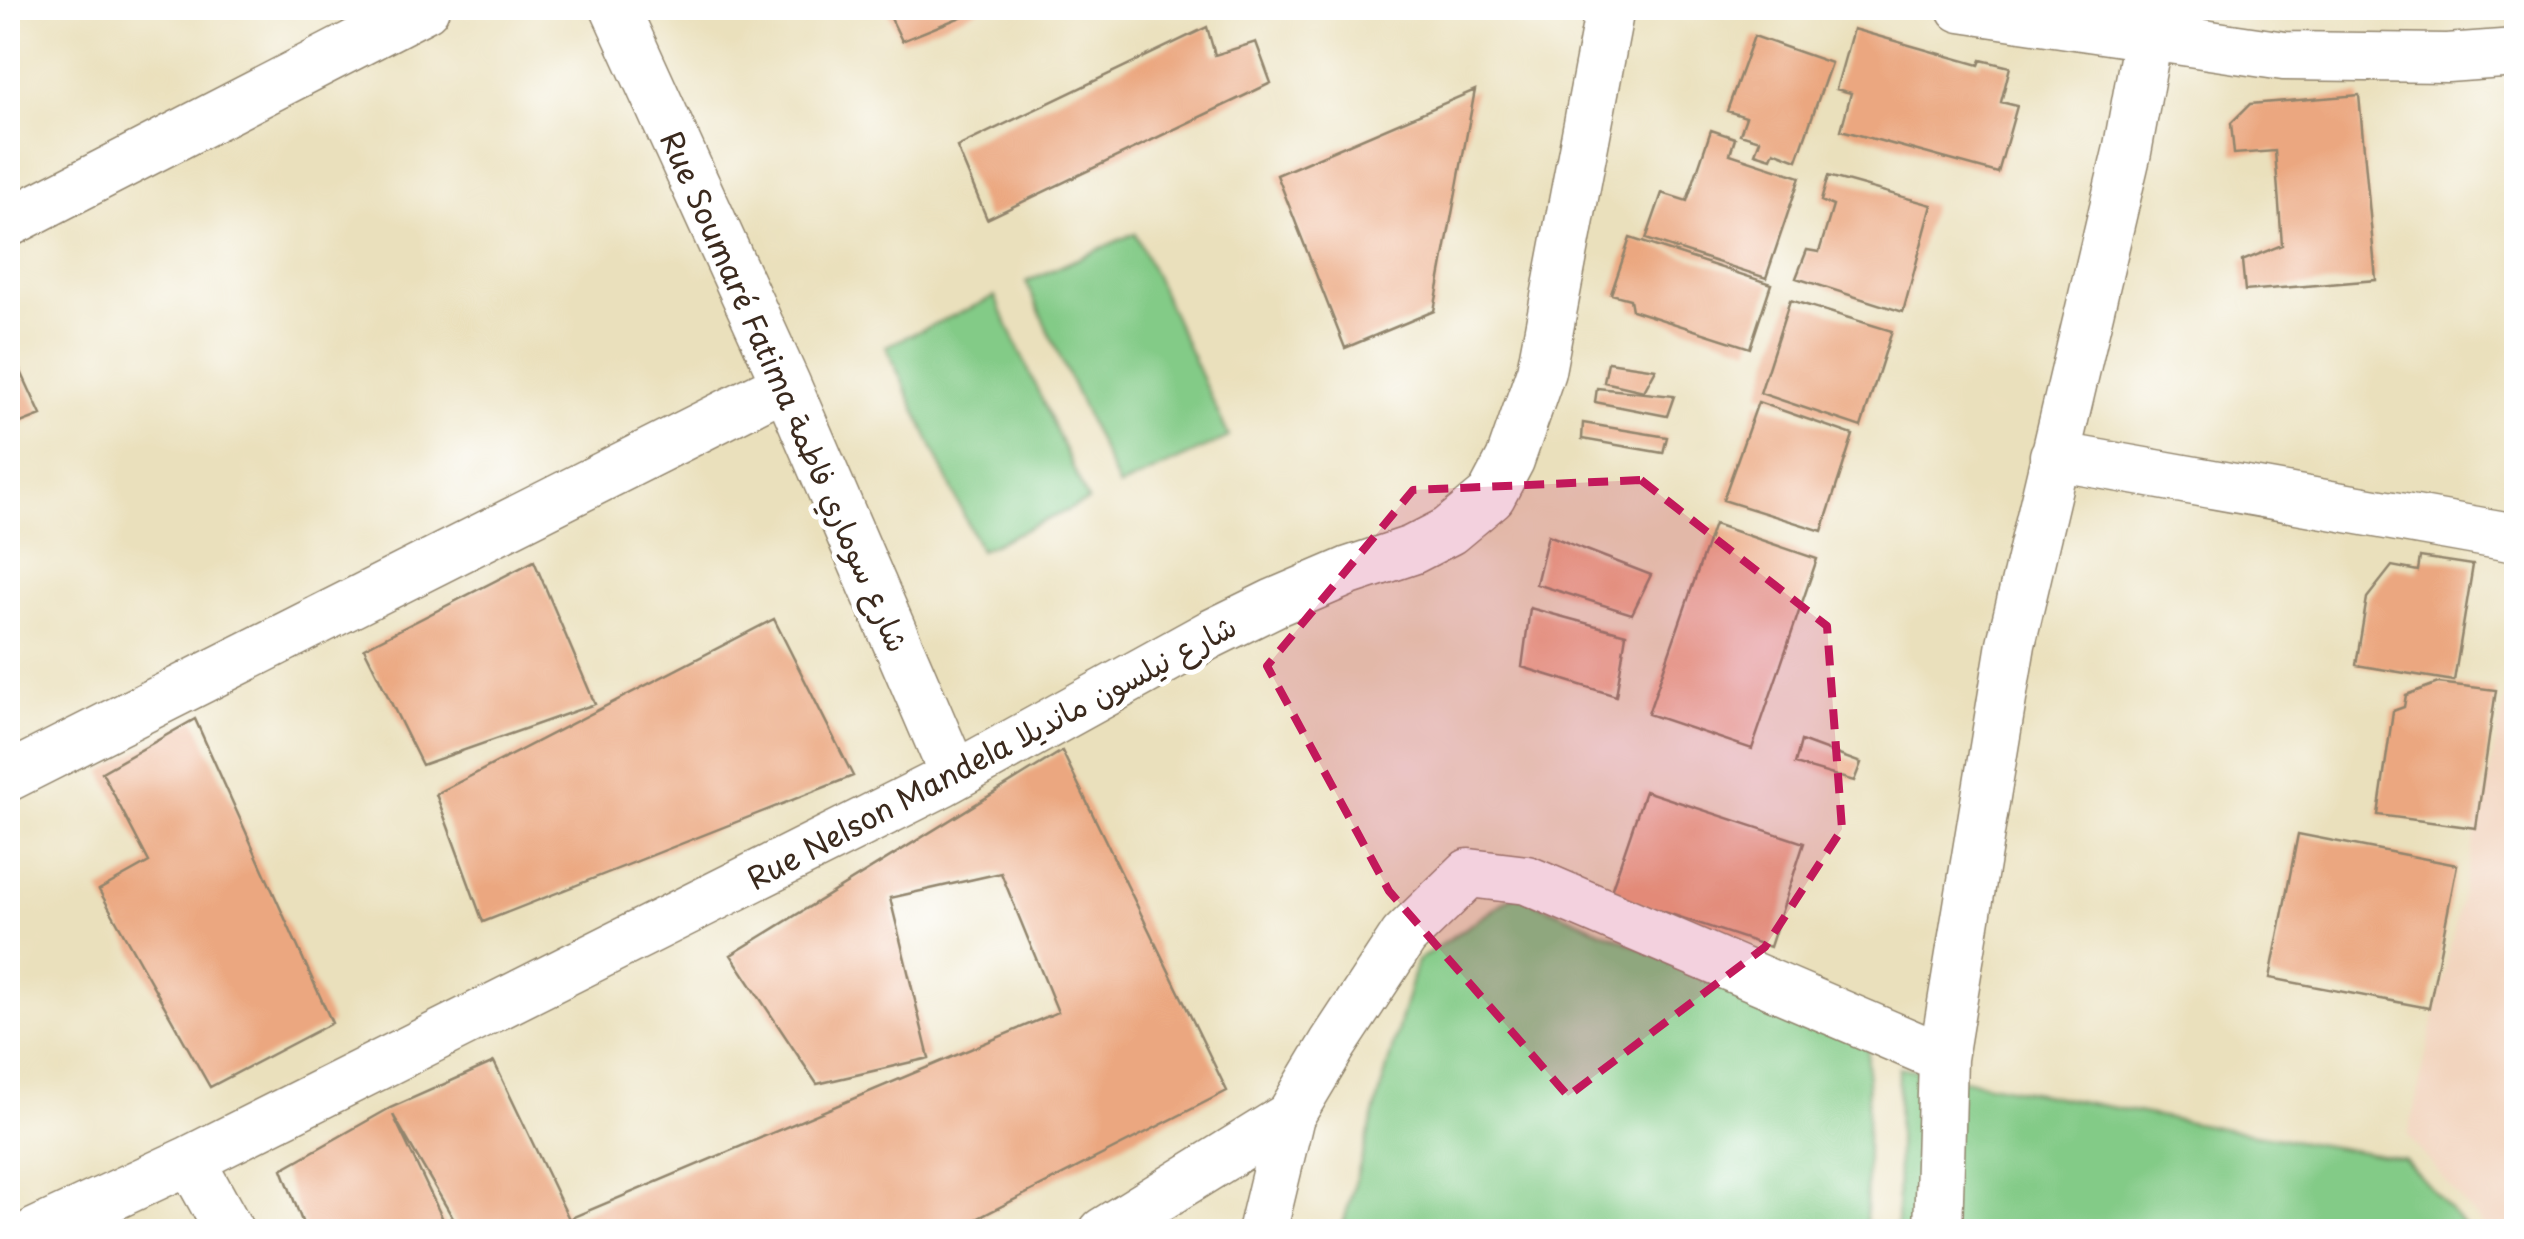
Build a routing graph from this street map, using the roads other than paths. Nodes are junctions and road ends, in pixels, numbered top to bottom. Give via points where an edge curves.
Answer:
1 (425, 8) edge
2 (615, 8) edge
3 (1610, 8) edge
4 (1961, 8) edge
5 (2149, 22) edge
6 (2516, 53) edge
7 (8, 222) edge
8 (786, 384) junction
9 (2054, 456) junction
10 (2516, 538) edge
11 (954, 775) junction
12 (8, 778) edge
13 (1942, 1058) junction
14 (1290, 1116) junction
15 (190, 1160) junction
16 (36, 1232) edge
17 (230, 1232) edge
18 (1103, 1232) edge
19 (1262, 1232) edge
20 (1938, 1232) edge

1 - 7 street
2 - 8 street, Rue Soumaré Fatima شارع سوماري فاطمة
3 - 11 street, Rue Nelson Mandela شارع نيلسون مانديلا via 1541,371 1492,496 1449,531 1211,634
4 - 5 street
5 - 6 street via 2284,56
5 - 9 street via 2127,152
8 - 11 street, Rue Soumaré Fatima شارع سوماري فاطمة
8 - 12 street
9 - 10 street
9 - 13 street via 2011,644
11 - 15 street, Rue Nelson Mandela شارع نيلسون مانديلا
13 - 14 street via 1527,880 1469,873 1404,936
13 - 20 street
14 - 18 street
14 - 19 street
15 - 16 street, Rue Nelson Mandela شارع نيلسون مانديلا
15 - 17 street

